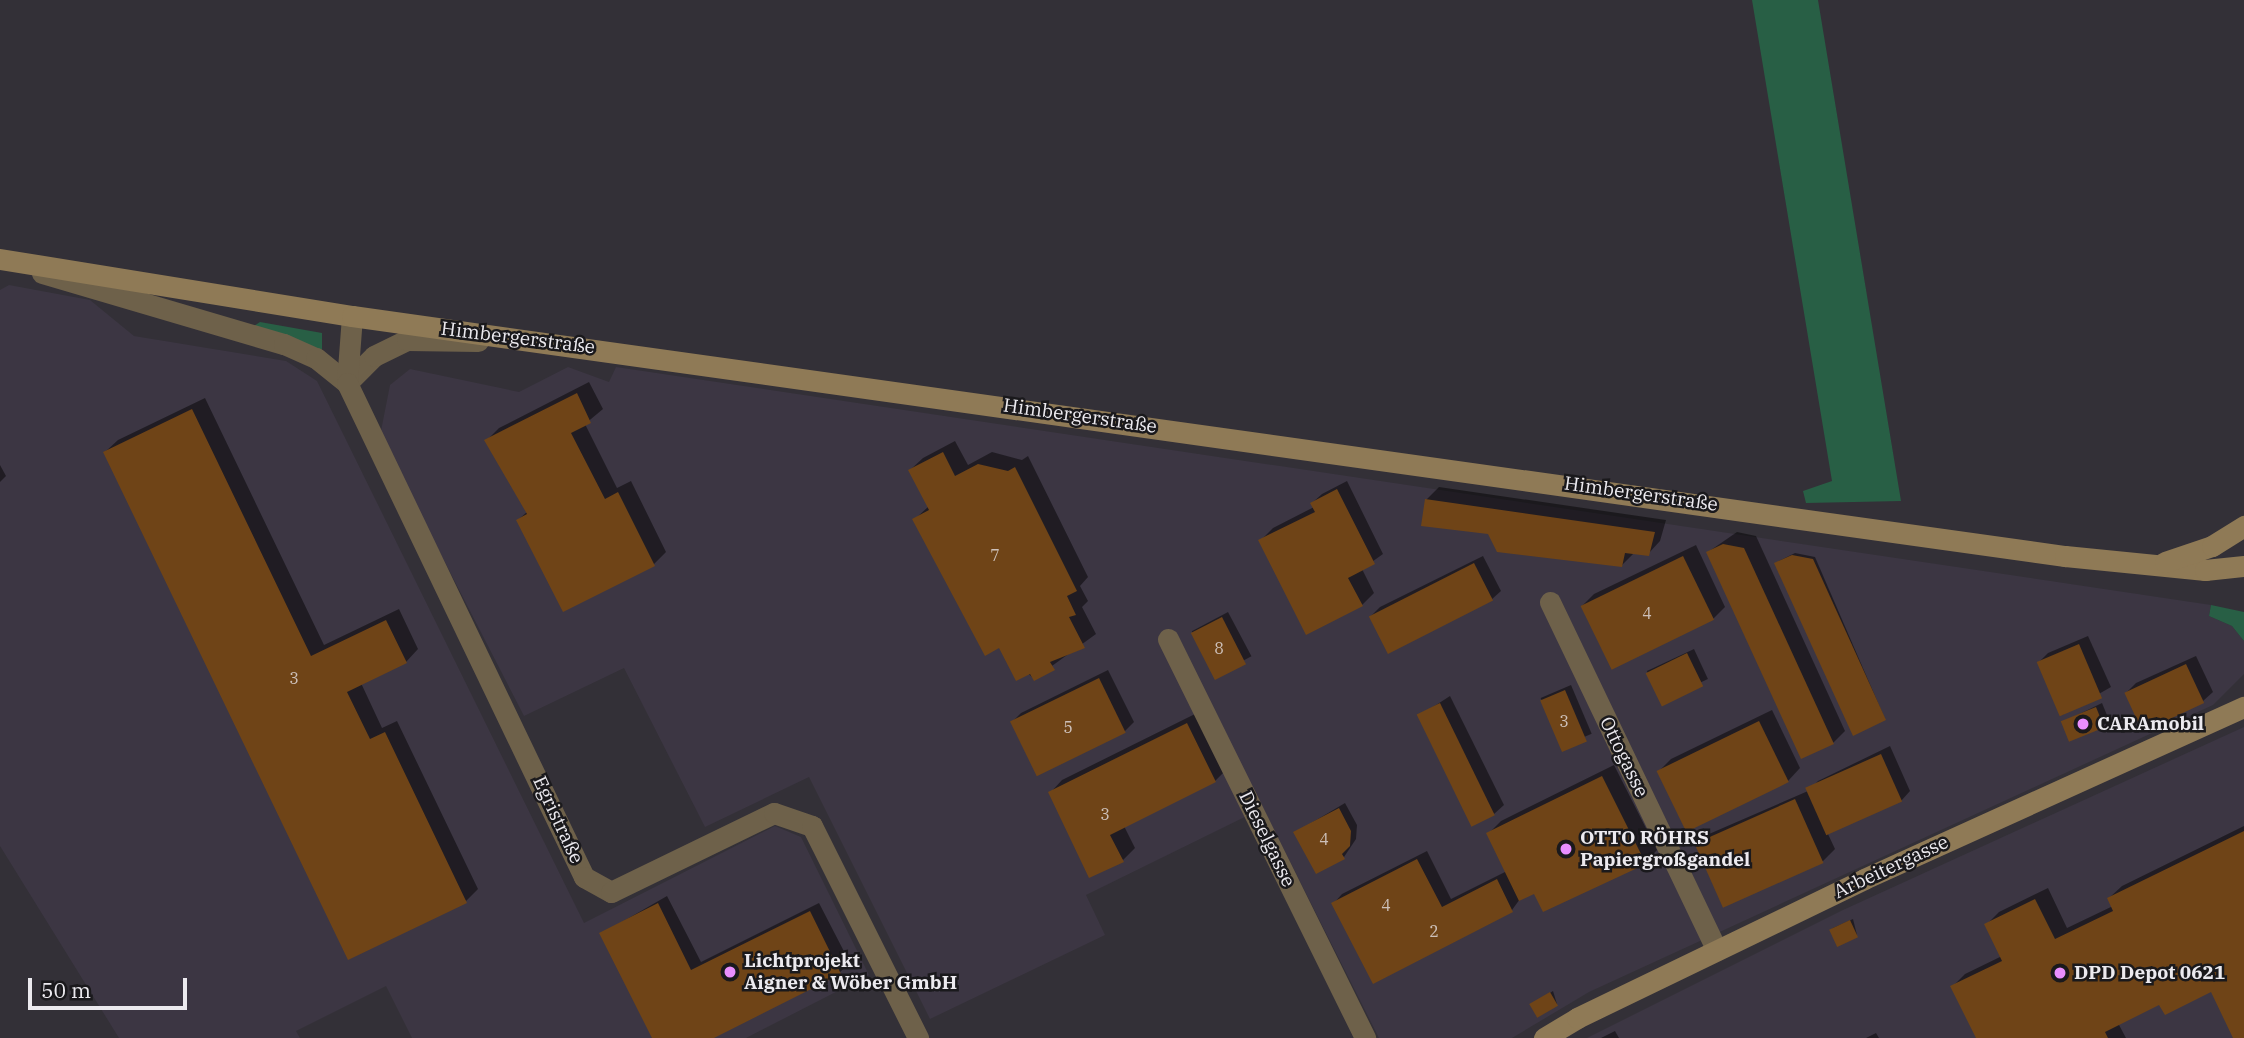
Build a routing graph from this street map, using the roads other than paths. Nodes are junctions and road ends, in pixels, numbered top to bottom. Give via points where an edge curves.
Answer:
1 (0, 260) edge
2 (352, 316) junction
3 (582, 346) junction
4 (347, 383) junction
5 (2244, 526) edge
6 (2160, 563) junction
7 (2244, 566) edge
8 (1550, 602) dead end
9 (1168, 639) dead end
10 (2244, 707) edge
11 (1717, 950) junction
12 (918, 1038) edge
13 (1365, 1038) edge
14 (1544, 1038) edge

1 - 2 street, Himbergerstraße
1 - 4 street via 284,344 316,358
2 - 3 street, Himbergerstraße
2 - 4 street, Egristraße
3 - 4 street via 407,340 374,356
3 - 6 street, Himbergerstraße via 2065,556
4 - 12 street, Egristraße via 584,877 611,892 774,813 811,826
5 - 6 street, Himbergerstraße via 2212,546
6 - 7 street, Himbergerstraße via 2205,570
8 - 11 street, Ottogasse
9 - 13 street, Dieselgasse
10 - 11 street, Arbeitergasse
11 - 14 street, Arbeitergasse

